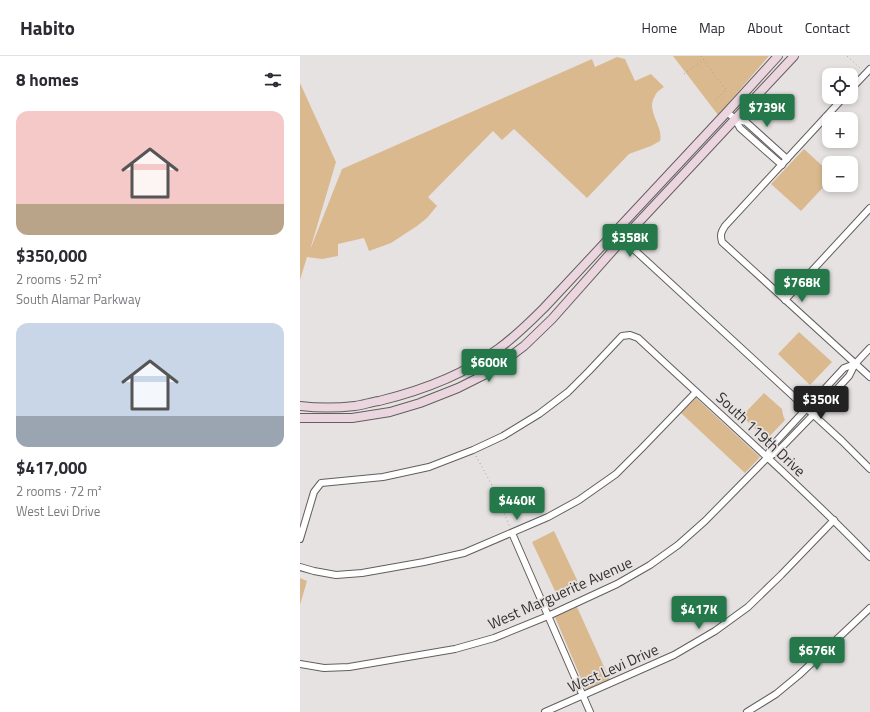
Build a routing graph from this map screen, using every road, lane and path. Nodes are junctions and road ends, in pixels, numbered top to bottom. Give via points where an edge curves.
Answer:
1 (701, 56) edge
2 (778, 56) edge
3 (794, 56) edge
4 (847, 56) edge
5 (704, 60) junction
6 (861, 69) dead end
7 (870, 69) edge
8 (684, 74) dead end
9 (858, 82) edge
10 (714, 102) dead end
11 (838, 104) edge
12 (727, 112) junction
13 (735, 119) junction
14 (787, 159) junction
15 (782, 165) junction
16 (870, 208) edge
17 (615, 232) junction
18 (623, 240) junction
19 (785, 300) junction
20 (870, 348) edge
21 (855, 364) junction
22 (870, 377) edge
23 (696, 392) junction
24 (300, 406) edge
25 (806, 409) junction
26 (813, 415) junction
27 (300, 418) edge
28 (473, 450) junction
29 (767, 458) junction
30 (870, 470) edge
31 (834, 520) junction
32 (512, 533) junction
33 (300, 539) edge
34 (870, 557) edge
35 (300, 567) edge
36 (870, 608) edge
37 (548, 616) junction
38 (300, 664) edge
39 (583, 696) junction
40 (545, 712) edge
41 (590, 712) edge
42 (748, 712) edge

1 - 5 path
2 - 12 main road
3 - 13 main road
4 - 6 path
5 - 8 path
5 - 10 path via 726,89
7 - 9 street
11 - 14 street
12 - 13 street
12 - 17 main road
13 - 14 street via 746,122
13 - 15 street via 740,128
13 - 18 main road
14 - 15 street
15 - 19 street via 725,226 720,236 722,242
16 - 19 street
17 - 18 street
17 - 24 main road via 524,328 498,350 472,366 435,384 399,396 355,406
18 - 25 street
18 - 27 main road via 552,319 524,346 488,373 458,388 390,412 352,418
19 - 21 street
20 - 21 street, West Marguerite Avenue
21 - 22 street
21 - 25 street, West Marguerite Avenue via 844,368
21 - 26 street, West Marguerite Avenue via 849,376
23 - 28 street, South 119th Drive via 638,338 630,334 622,336 568,392 503,436
23 - 29 street, South 119th Drive
23 - 32 street via 616,474 579,500
25 - 26 street
25 - 29 street, West Marguerite Avenue via 770,447
26 - 29 street, West Marguerite Avenue via 777,452
26 - 30 street
28 - 32 path via 493,487
28 - 33 street via 429,467 383,477 321,483 314,492
29 - 31 street, South 119th Drive
29 - 37 street, West Marguerite Avenue via 705,522 678,545 617,584
31 - 34 street, South 119th Drive
31 - 39 street, West Levi Drive via 748,607 714,631 674,655
32 - 35 street via 464,553 362,573 336,574
32 - 37 street
36 - 42 street via 799,675
37 - 38 street, West Marguerite Avenue via 494,638 455,649 349,667 324,668
37 - 39 street
39 - 40 street, West Levi Drive
39 - 41 street

